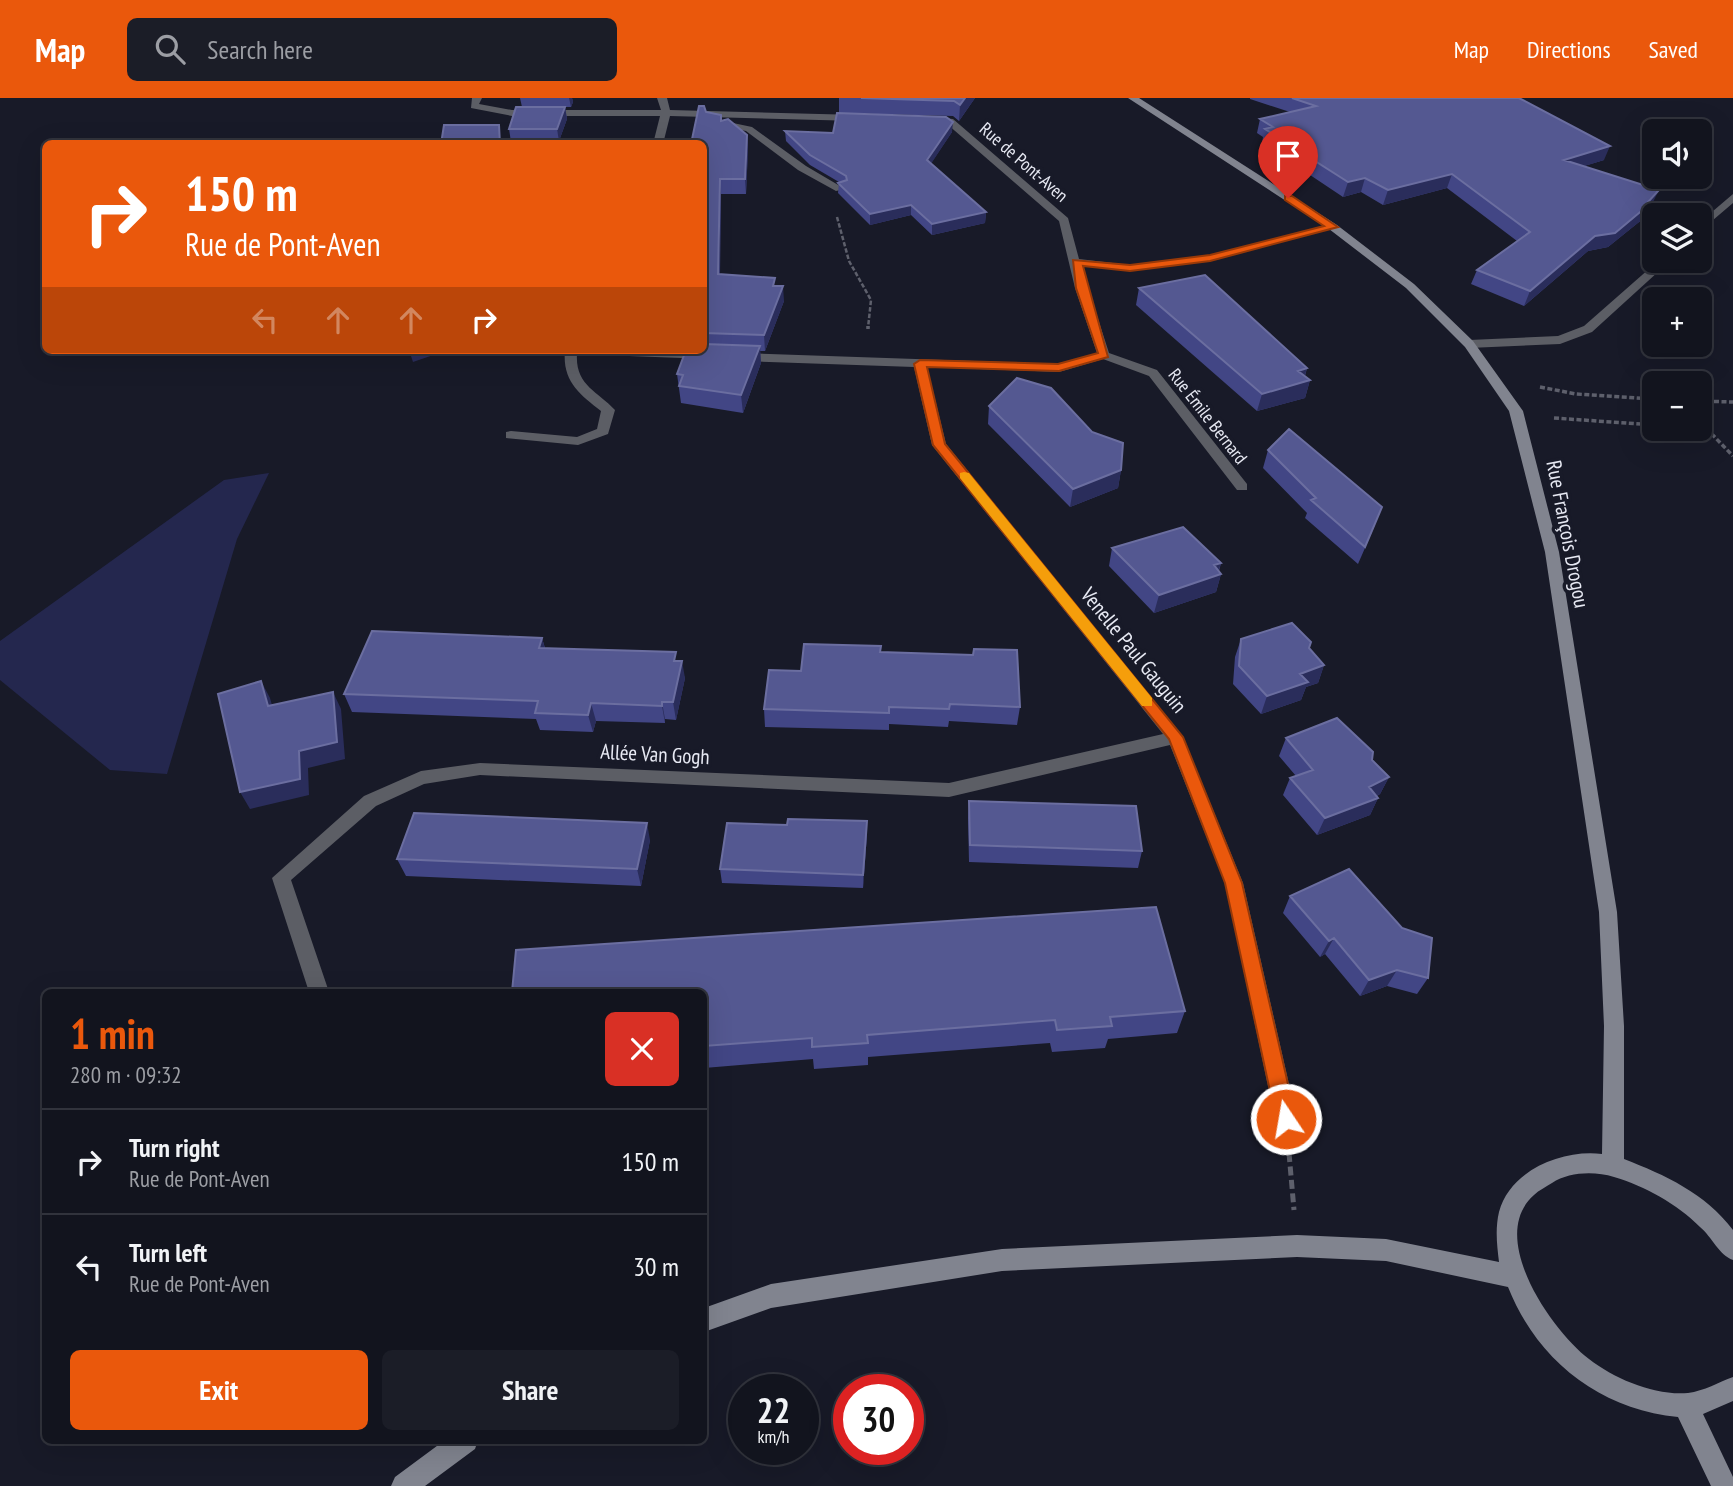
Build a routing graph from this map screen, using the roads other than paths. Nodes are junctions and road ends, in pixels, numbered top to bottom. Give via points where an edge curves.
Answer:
1 (477, 98) edge
2 (662, 98) edge
3 (1133, 98) edge
4 (666, 112) junction
5 (866, 118) edge
6 (922, 120) edge
7 (659, 140) edge
8 (837, 187) edge
9 (1733, 197) edge
10 (1712, 217) edge
11 (1333, 227) junction
12 (1077, 262) junction
13 (1651, 273) edge
14 (1469, 344) junction
15 (570, 354) edge
16 (669, 354) edge
17 (1104, 355) junction
18 (920, 364) junction
19 (511, 435) dead end
20 (1242, 487) dead end
21 (1175, 737) junction
22 (318, 989) edge
23 (1286, 1119) road end
24 (1613, 1165) junction
25 (1733, 1249) edge
26 (1513, 1276) junction
27 (707, 1319) edge
28 (1733, 1389) edge
29 (1686, 1406) junction
30 (461, 1444) edge
31 (404, 1486) edge
32 (1724, 1486) edge

1 - 4 street via 474,106 512,113
2 - 4 street
3 - 11 street, Rue François Drogou
4 - 5 street
4 - 7 street
4 - 8 street via 749,129
6 - 12 street, Rue de Pont-Aven via 950,121 1064,220
9 - 10 street
11 - 12 street via 1210,258 1130,268
11 - 14 street, Rue François Drogou via 1410,286
12 - 17 street, Rue de Pont-Aven
13 - 14 street via 1588,329 1560,340
14 - 24 street, Rue François Drogou via 1516,411 1552,552 1608,912 1614,1026
15 - 19 street via 575,385 608,410 603,432 578,441
16 - 18 street
17 - 18 street via 1059,368
17 - 20 street, Rue Émile Bernard via 1153,373
18 - 21 street, Venelle Paul Gauguin via 939,445
21 - 22 street, Allée Van Gogh via 949,790 480,769 421,778 370,802 281,878
21 - 23 street, Venelle Paul Gauguin via 1234,883
24 - 25 street via 1669,1187 1720,1229
24 - 26 street via 1572,1164 1539,1176 1516,1201 1506,1235
26 - 27 street via 1386,1250 1297,1246 1002,1260 771,1296
26 - 29 street via 1537,1325 1579,1367 1632,1396
28 - 29 street
29 - 32 street
30 - 31 street

